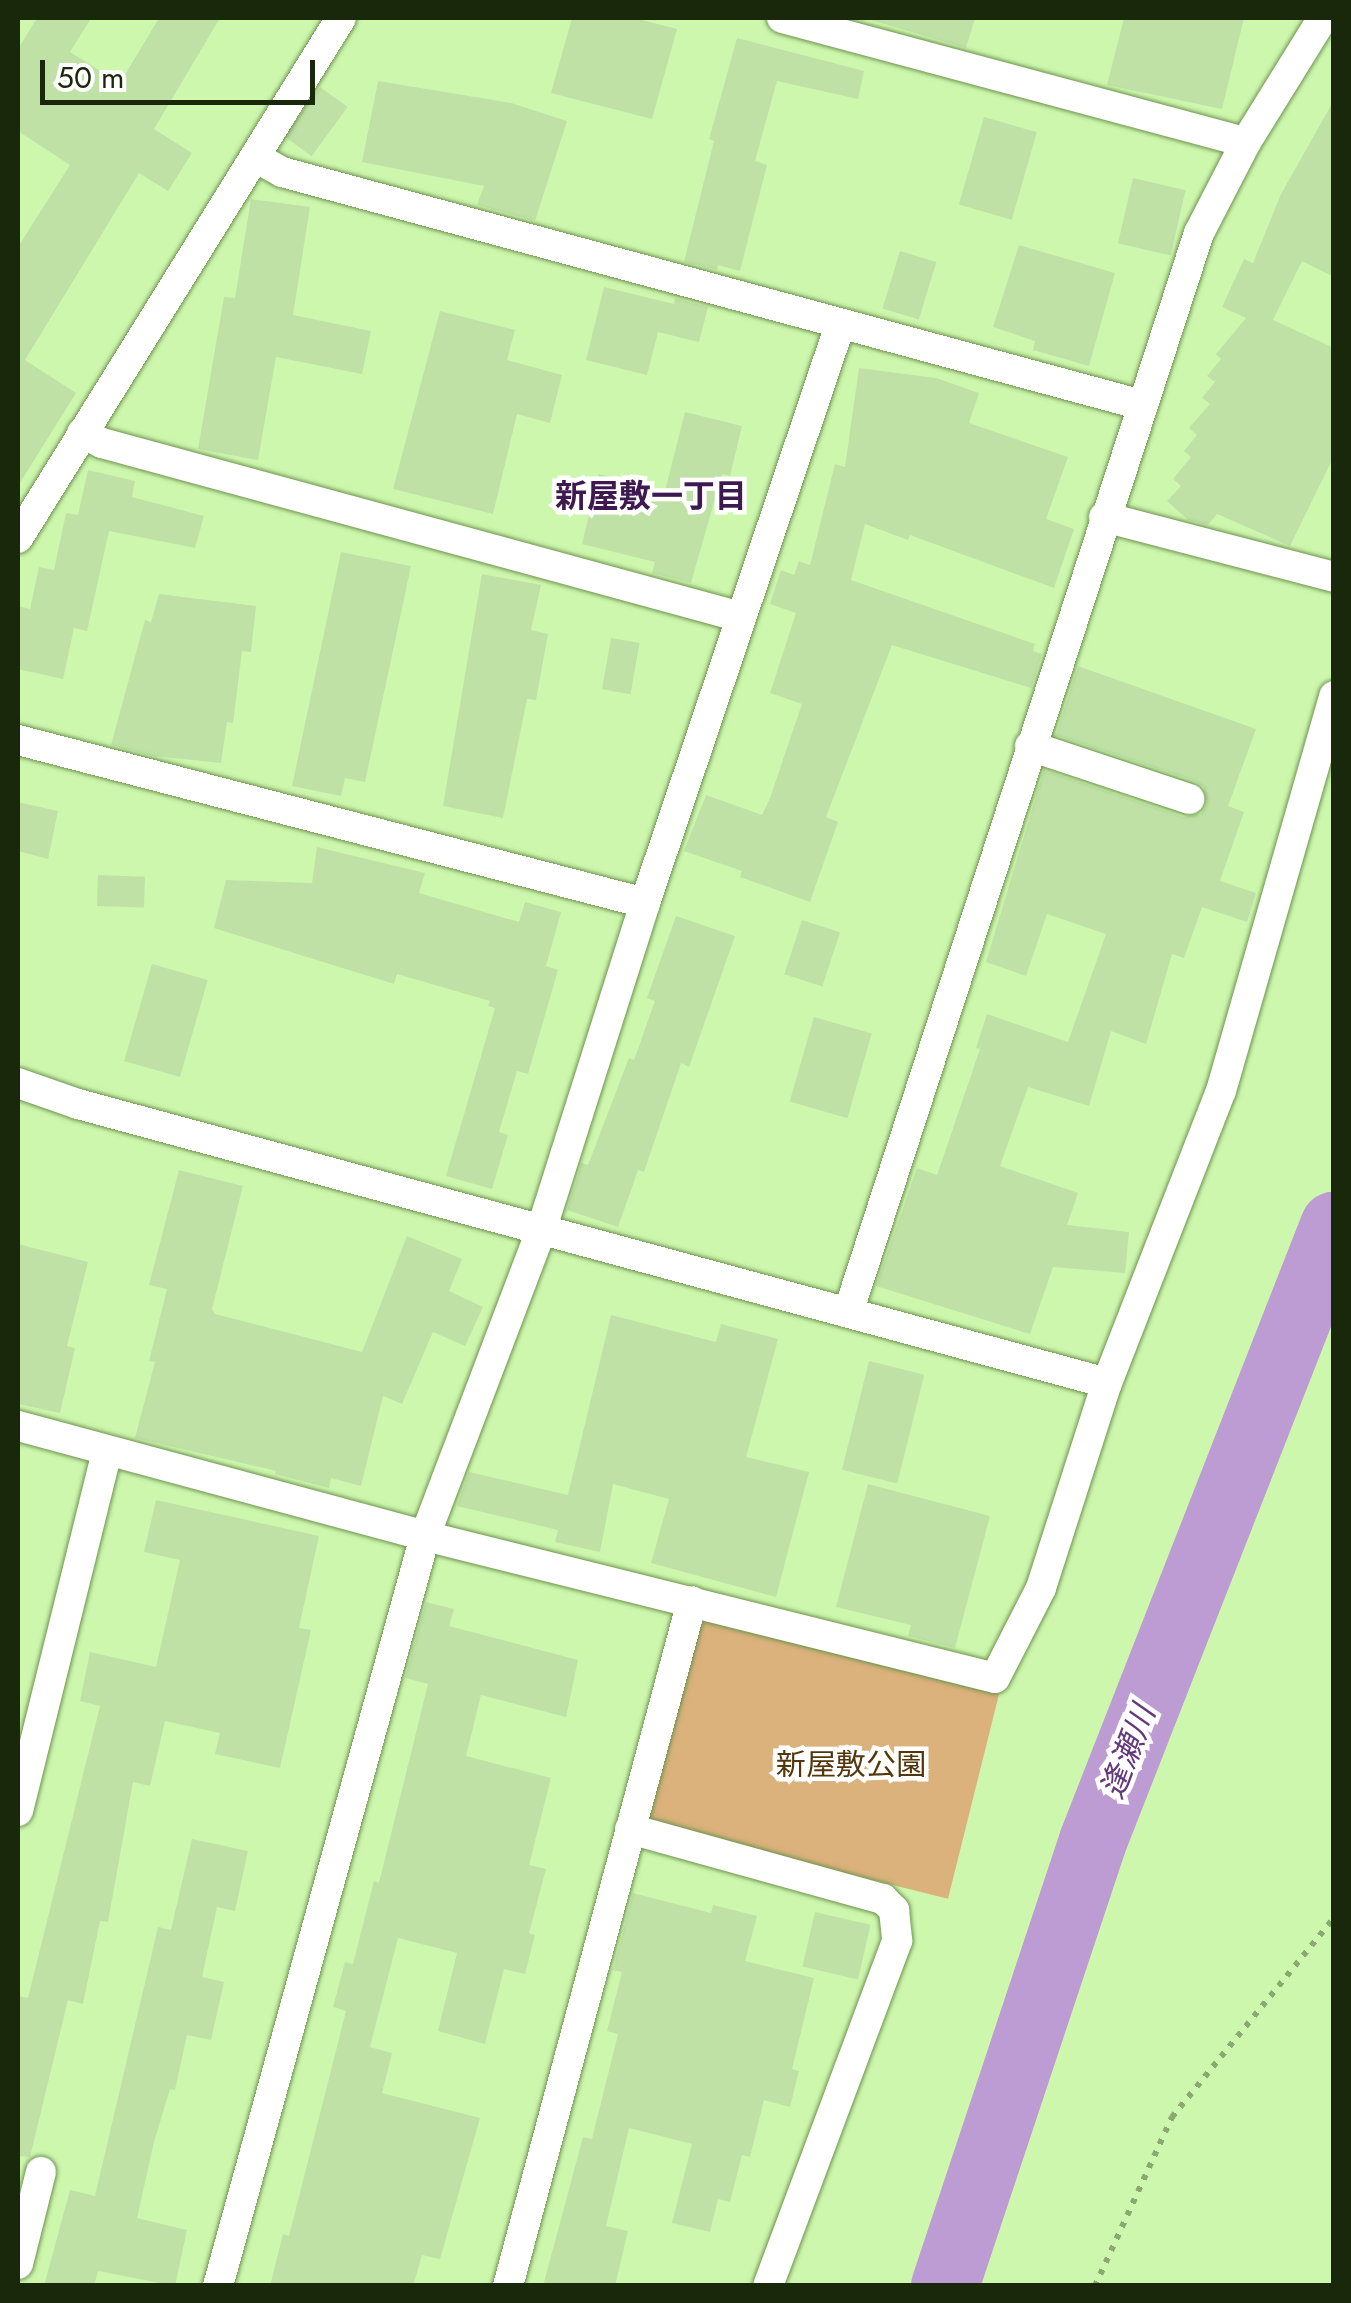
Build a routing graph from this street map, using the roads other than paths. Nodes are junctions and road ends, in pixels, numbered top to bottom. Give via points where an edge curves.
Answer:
1 (341, 18) edge
2 (782, 18) edge
3 (1323, 18) edge
4 (1246, 142) junction
5 (255, 157) junction
6 (840, 325) junction
7 (1142, 405) junction
8 (82, 433) junction
9 (1104, 517) junction
10 (18, 538) edge
11 (1334, 577) edge
12 (740, 617) junction
13 (1334, 696) edge
14 (18, 740) edge
15 (1030, 746) junction
16 (1189, 799) dead end
17 (645, 903) junction
18 (18, 1082) edge
19 (542, 1231) junction
20 (850, 1310) junction
21 (1107, 1383) junction
22 (18, 1426) edge
23 (108, 1452) junction
24 (425, 1536) junction
25 (692, 1601) junction
26 (18, 1811) edge
27 (630, 1829) junction
28 (40, 2172) dead end
29 (18, 2264) edge
30 (218, 2286) edge
31 (508, 2286) edge
32 (768, 2286) edge

1 - 5 street
2 - 4 street
3 - 4 street
4 - 7 street via 1199,233
5 - 6 street via 282,172
5 - 8 street
6 - 7 street
6 - 12 street
7 - 9 street
8 - 10 street
8 - 12 street
9 - 11 street
9 - 15 street
12 - 17 street
13 - 21 street via 1220,1091
14 - 17 street
15 - 16 street
15 - 20 street
17 - 19 street
18 - 19 street
19 - 20 street
19 - 24 street
20 - 21 street
21 - 25 street via 1041,1588 995,1678
22 - 23 street
23 - 24 street
23 - 26 street
24 - 25 street
24 - 30 street
25 - 27 street
27 - 31 street
27 - 32 street via 882,1899 894,1910 898,1942
28 - 29 street

